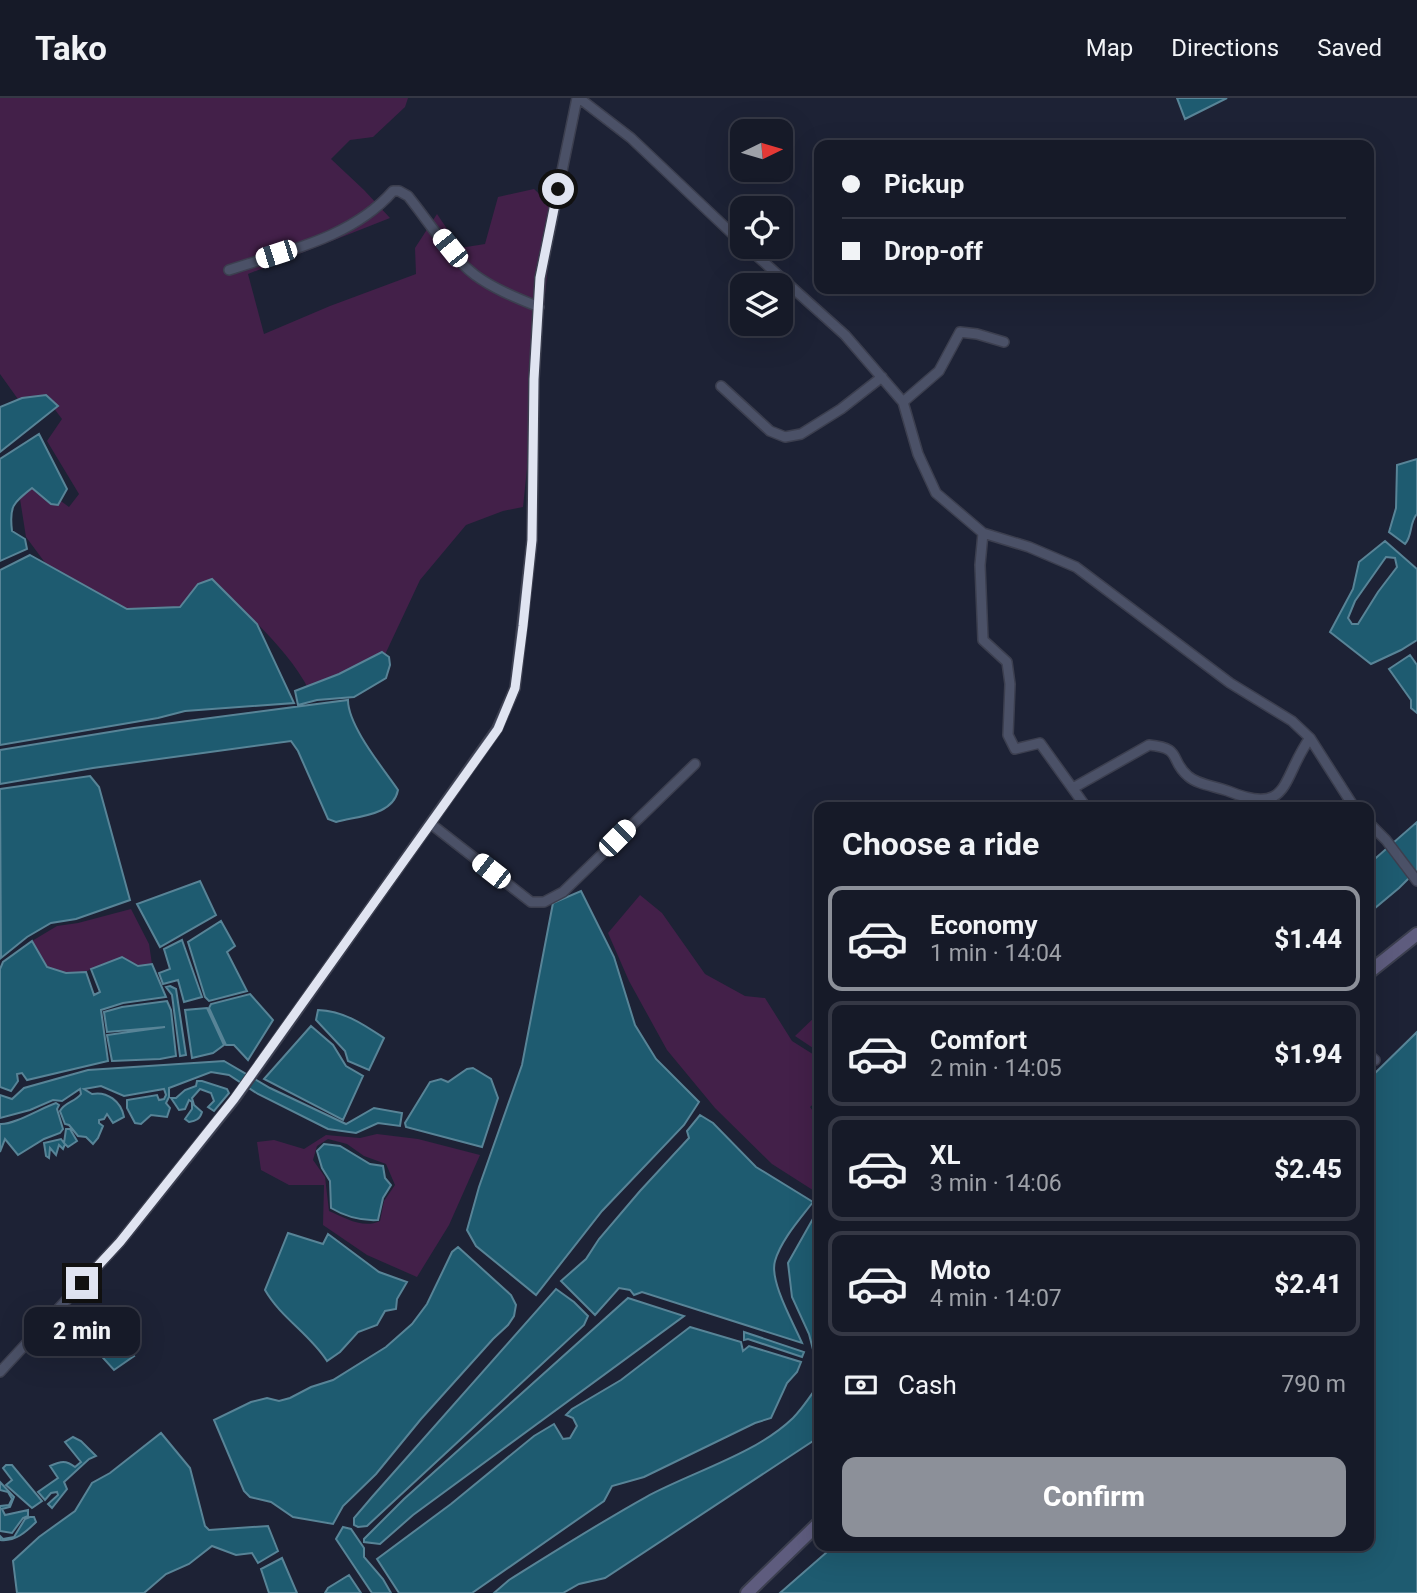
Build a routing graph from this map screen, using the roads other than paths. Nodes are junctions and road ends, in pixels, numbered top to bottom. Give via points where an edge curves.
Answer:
1 (578, 98) edge
2 (730, 232) edge
3 (760, 259) edge
4 (229, 270) dead end
5 (538, 307) junction
6 (1004, 342) dead end
7 (882, 377) junction
8 (721, 386) dead end
9 (903, 402) junction
10 (983, 533) junction
11 (1310, 738) junction
12 (695, 764) dead end
13 (1073, 788) junction
14 (1083, 802) edge
15 (1351, 802) edge
16 (431, 824) junction
17 (1374, 828) edge
18 (1417, 881) edge
19 (1417, 934) edge
20 (1374, 968) edge
21 (0, 1372) edge
22 (814, 1528) edge
23 (747, 1593) edge

1 - 2 street via 631,138
1 - 5 street
3 - 7 street via 845,335
4 - 5 street via 329,236 365,218 393,191 399,191 477,276
5 - 16 street via 532,540 515,688 498,729
6 - 9 street via 960,332 939,371
7 - 8 street via 841,410 801,434 785,437 770,431
7 - 9 street
9 - 10 street via 918,454 936,493
10 - 11 street via 1076,567
10 - 13 street via 984,640 1007,662 1008,735 1015,749 1040,743
11 - 13 street via 1285,786 1267,801 1200,783 1187,776 1174,753 1149,745
11 - 15 street
12 - 16 street via 564,892 544,902 531,902
13 - 14 street
16 - 21 street via 234,1099 120,1242
17 - 18 street
19 - 20 main road
22 - 23 main road

